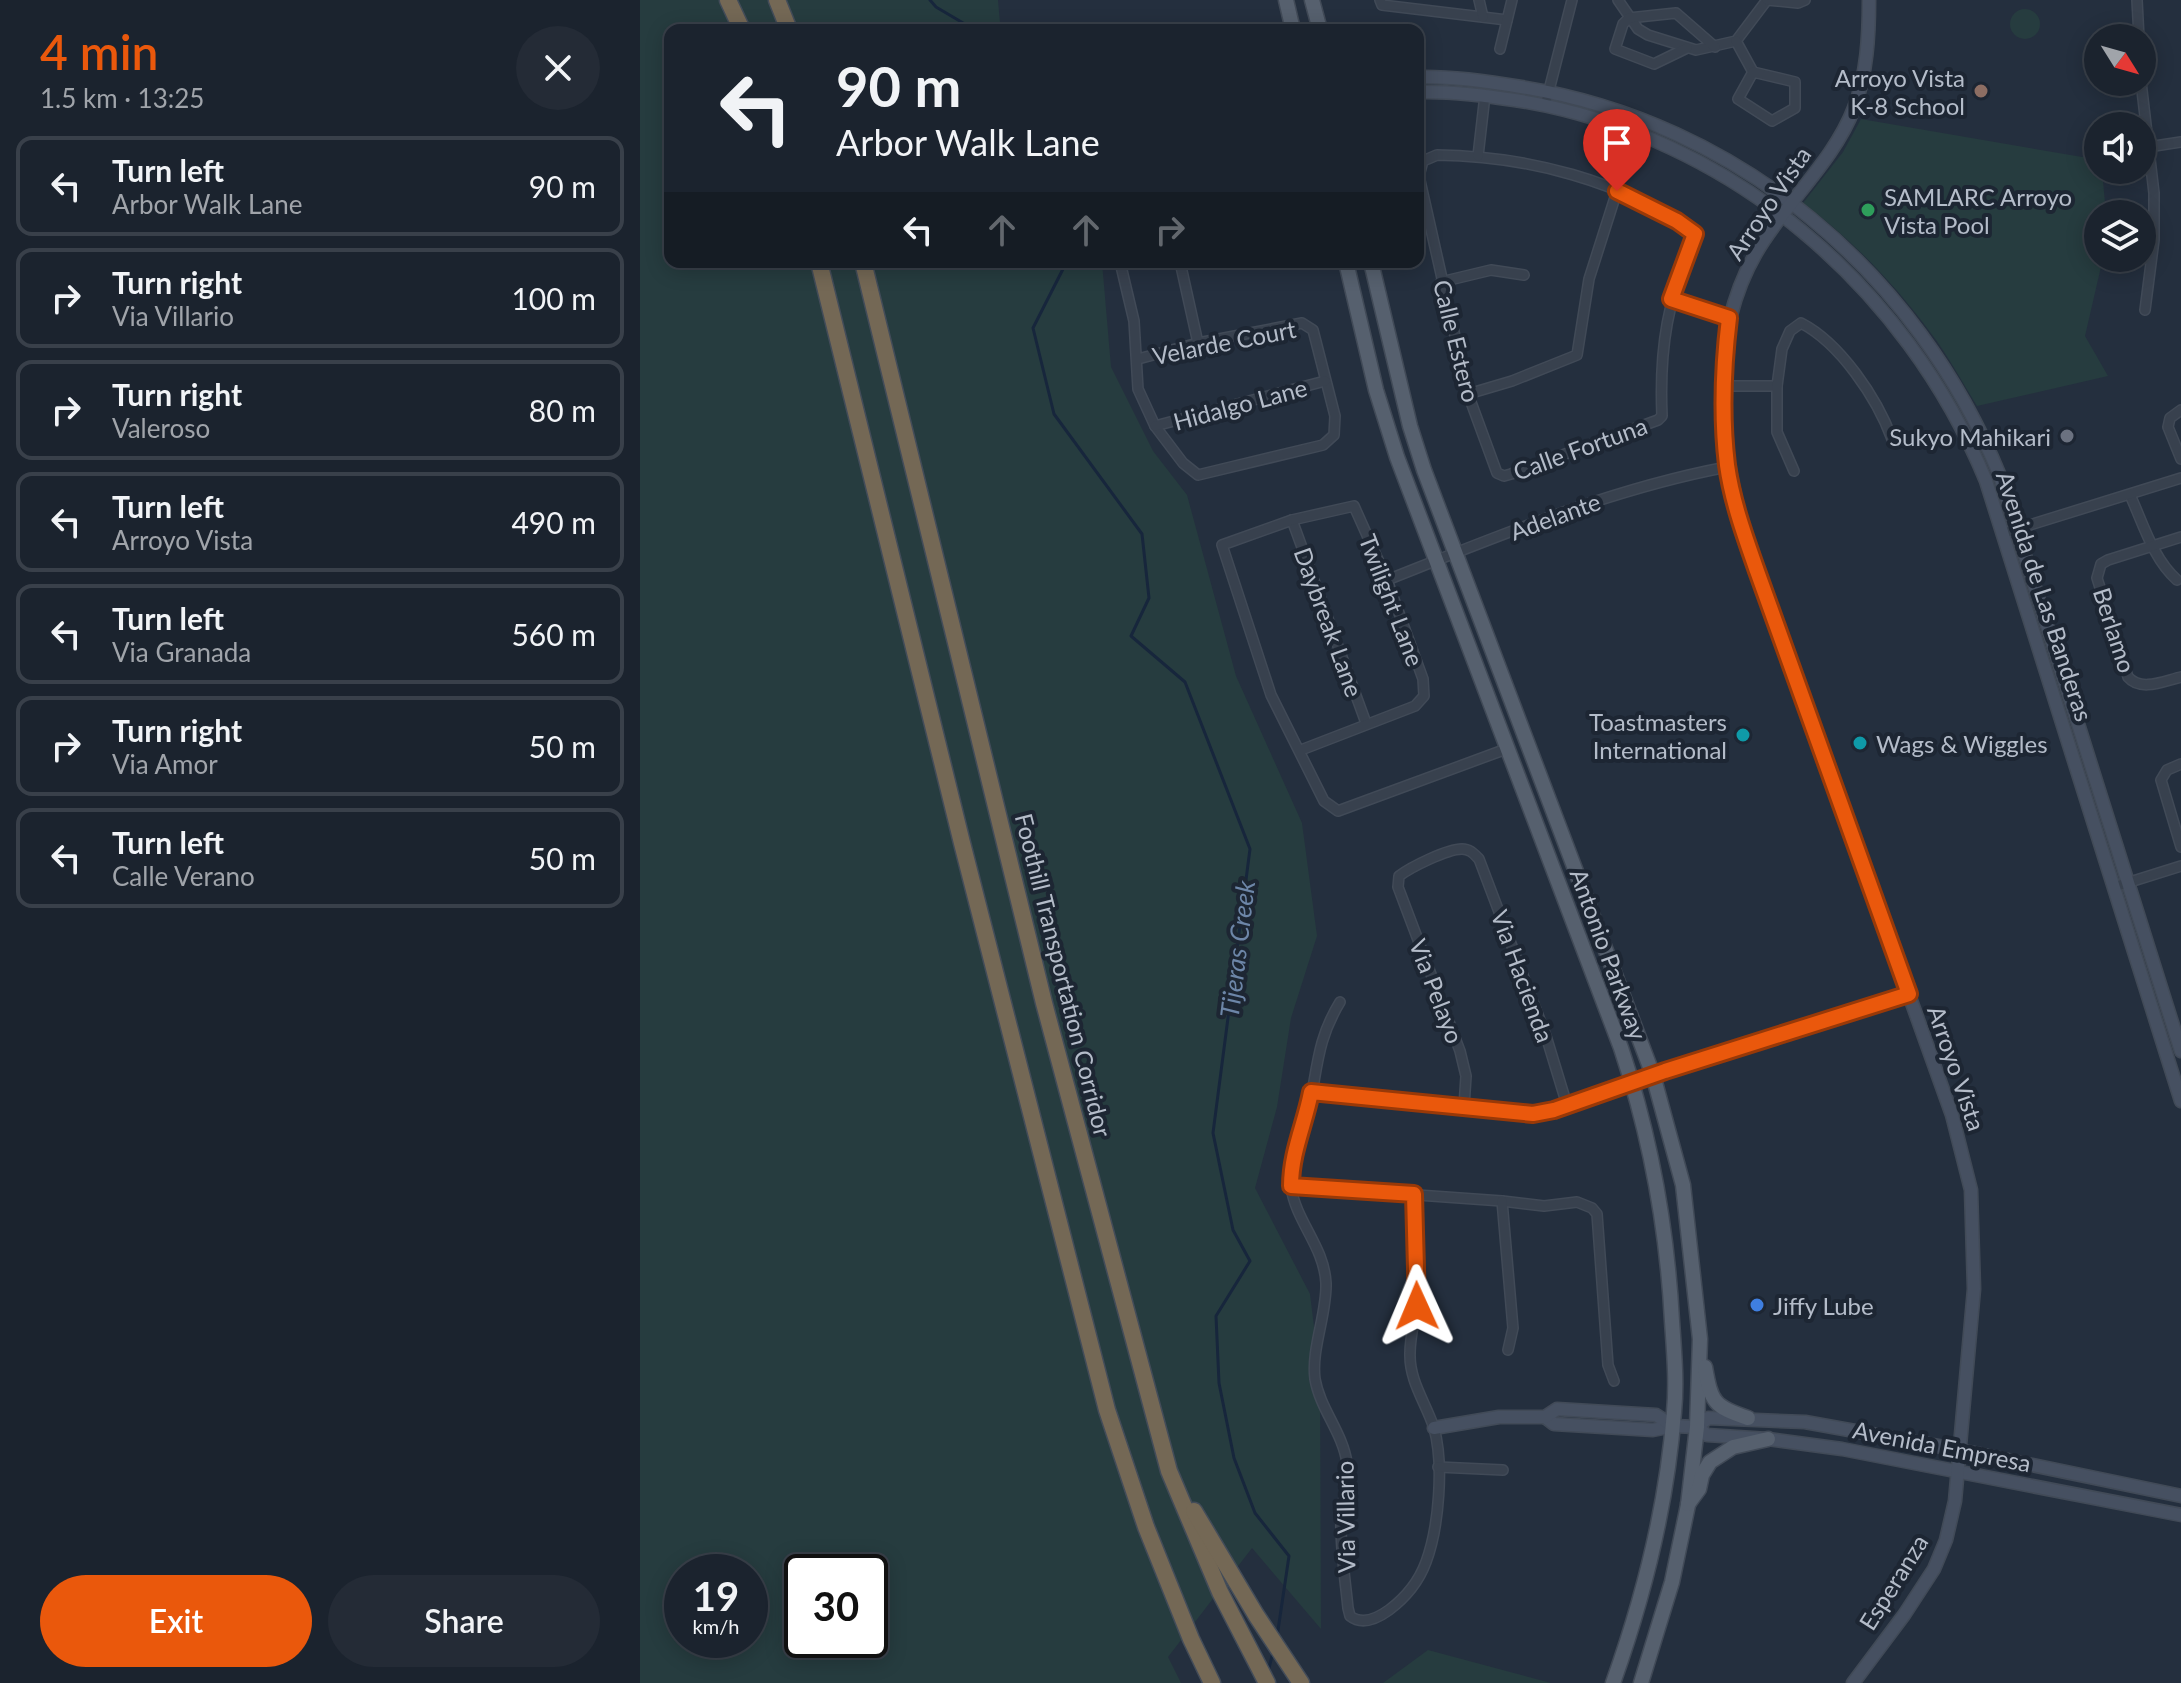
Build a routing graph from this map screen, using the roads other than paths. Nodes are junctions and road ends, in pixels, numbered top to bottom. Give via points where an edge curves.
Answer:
1 (728, 0) edge
2 (777, 0) edge
3 (1286, 0) edge
4 (1312, 0) edge
5 (1380, 0) edge
6 (1479, 0) edge
7 (1512, 0) edge
8 (1572, 0) edge
9 (1618, 0) edge
10 (1767, 0) edge
11 (1805, 0) edge
12 (1869, 0) edge
13 (2137, 0) edge
14 (1483, 17) junction
15 (1629, 18) junction
16 (1507, 20) junction
17 (739, 24) edge
18 (787, 24) edge
19 (1292, 24) edge
20 (1318, 24) edge
21 (2138, 24) edge
22 (1736, 41) junction
23 (1715, 47) junction
24 (1687, 48) junction
25 (1500, 49) dead end
26 (1753, 72) junction
27 (1424, 77) edge
28 (1549, 91) junction
29 (1424, 92) edge
30 (1485, 95) junction
31 (1545, 106) junction
32 (2181, 142) edge
33 (2156, 146) edge
34 (1478, 156) junction
35 (1424, 161) edge
36 (2153, 184) edge
37 (1617, 191) junction
38 (1424, 200) edge
39 (1791, 203) junction
40 (1782, 215) junction
41 (820, 268) edge
42 (864, 268) edge
43 (1121, 268) edge
44 (1181, 268) edge
45 (1347, 268) edge
46 (1372, 268) edge
47 (1524, 275) dead end
48 (1441, 282) junction
49 (1671, 299) junction
50 (2145, 310) dead end
51 (1729, 318) junction
52 (1198, 343) junction
53 (1138, 359) junction
54 (1325, 381) junction
55 (1722, 386) junction
56 (1777, 386) junction
57 (1468, 394) junction
58 (2181, 410) edge
59 (1155, 426) junction
60 (1892, 439) dead end
61 (2181, 459) edge
62 (1727, 467) junction
63 (1794, 471) dead end
64 (1497, 473) joint
65 (2181, 478) edge
66 (2130, 495) junction
67 (1292, 520) junction
68 (2018, 529) junction
69 (2004, 533) junction
70 (2181, 537) edge
71 (2152, 545) junction
72 (1457, 553) junction
73 (1437, 561) junction
74 (1387, 580) junction
75 (2177, 580) dead end
76 (2181, 677) edge
77 (1366, 723) junction
78 (1509, 748) junction
79 (1301, 750) junction
80 (2181, 764) edge
81 (2181, 847) edge
82 (2181, 866) edge
83 (1399, 876) joint
84 (2130, 883) junction
85 (2114, 887) junction
86 (1909, 994) junction
87 (1340, 1002) dead end
88 (2160, 1033) junction
89 (2181, 1051) edge
90 (1653, 1075) junction
91 (2181, 1078) edge
92 (1632, 1082) junction
93 (1311, 1092) junction
94 (2181, 1101) edge
95 (1567, 1105) junction
96 (1464, 1107) junction
97 (1291, 1186) junction
98 (1414, 1194) junction
99 (1502, 1201) junction
100 (1700, 1339) junction
101 (1508, 1350) dead end
102 (1614, 1381) dead end
103 (1748, 1418) junction
104 (1673, 1426) junction
105 (1697, 1427) junction
106 (1434, 1428) junction
107 (1768, 1439) junction
108 (1960, 1450) junction
109 (1438, 1467) junction
110 (1503, 1470) dead end
111 (1169, 1471) junction
112 (1959, 1472) junction
113 (2181, 1496) edge
114 (1688, 1505) junction
115 (2181, 1515) edge
116 (1210, 1683) edge
117 (1267, 1683) edge
118 (1301, 1683) edge
119 (1613, 1683) edge
120 (1641, 1683) edge
121 (1853, 1683) edge

1 - 17 highway
2 - 18 highway
3 - 19 main road
4 - 20 main road
5 - 14 street via 1382,5
6 - 14 street
7 - 16 street
8 - 28 street
9 - 15 street
10 - 11 street
10 - 22 street
12 - 39 main road, Arroyo Vista via 1869,36 1854,109
13 - 21 street
14 - 16 street
15 - 23 street via 1676,13
15 - 24 street via 1648,35
15 - 24 street via 1615,49 1654,64
16 - 25 street
22 - 23 street
22 - 26 street
23 - 24 street
26 - 26 street via 1795,82 1795,108 1772,121 1738,99
27 - 28 main road, Avenida de Las Banderas
28 - 31 street
28 - 39 main road, Avenida de Las Banderas via 1652,123 1716,153
29 - 30 main road, Avenida de Las Banderas
30 - 31 main road, Avenida de Las Banderas
30 - 34 street
31 - 40 main road, Avenida de Las Banderas via 1602,119 1646,137 1709,166
32 - 33 street
34 - 35 street, Calle Estero via 1437,155
34 - 37 street via 1547,168
36 - 50 street via 2154,240
37 - 49 street via 1695,234
37 - 57 street via 1589,279 1577,355
38 - 48 street, Calle Estero
39 - 40 main road, Arroyo Vista
39 - 68 main road, Avenida de Las Banderas via 1870,272 1924,337 1989,449
40 - 51 main road, Arroyo Vista via 1756,252
40 - 69 main road, Avenida de Las Banderas via 1860,282 1912,346 1975,455
41 - 116 highway via 1107,1410 1146,1527
42 - 111 highway, Foothill Transportation Corridor via 1044,1003
43 - 53 street
44 - 52 street
45 - 73 main road, Antonio Parkway via 1380,402
46 - 72 main road, Antonio Parkway via 1410,426
47 - 48 street via 1491,270
48 - 57 street, Calle Estero
49 - 51 street
49 - 64 street, Calle Fortuna via 1662,349 1662,416 1511,474
51 - 55 main road, Arroyo Vista
52 - 53 street, Velarde Court
52 - 54 street, Velarde Court via 1302,323 1313,330
53 - 59 street via 1138,389
54 - 59 street, Hidalgo Lane
54 - 59 street via 1335,416 1334,435 1323,445 1198,475
55 - 56 street
55 - 62 main road, Arroyo Vista
56 - 60 street via 1782,349 1790,331 1801,323 1818,332 1848,363
56 - 63 street via 1777,432
57 - 64 street, Calle Estero
58 - 61 street via 2168,427
62 - 72 street, Adelante via 1629,490
62 - 86 main road, Arroyo Vista via 1757,571
65 - 66 street
66 - 68 street
66 - 71 street
67 - 74 street, Twilight Lane via 1354,506
67 - 77 street, Daybreak Lane
67 - 79 street via 1222,545 1271,695
68 - 69 street
68 - 84 main road, Avenida de Las Banderas
69 - 85 main road, Avenida de Las Banderas
70 - 71 street, Berlamo
71 - 75 street
71 - 76 street, Berlamo via 2101,564 2097,578 2132,682 2144,686
72 - 73 street, Adelante
72 - 90 main road, Antonio Parkway
73 - 74 street, Adelante
73 - 78 main road, Antonio Parkway
74 - 77 street, Twilight Lane via 1423,679 1424,696 1415,706
77 - 79 street
78 - 79 street via 1338,811 1324,801
78 - 92 main road, Antonio Parkway
80 - 81 street via 2164,774 2162,789
82 - 84 street
83 - 95 street, Via Hacienda via 1460,849 1479,859
83 - 96 street, Via Pelayo via 1398,887 1460,1051 1466,1076
84 - 85 street
84 - 89 main road, Avenida de Las Banderas
85 - 88 main road, Avenida de Las Banderas
86 - 90 street
86 - 108 main road, Arroyo Vista via 1952,1115 1971,1190 1974,1289
87 - 93 street, Via Villario via 1326,1025
88 - 91 main road
88 - 94 main road, Avenida de Las Banderas
90 - 92 street
90 - 100 main road, Antonio Parkway via 1683,1185
92 - 95 street
92 - 104 main road, Antonio Parkway via 1666,1236
93 - 96 street
93 - 97 street, Via Villario via 1291,1165
95 - 96 street via 1533,1114
97 - 98 street
97 - 109 street, Via Villario via 1326,1280 1315,1377 1348,1463 1341,1530 1348,1608 1355,1620 1382,1615 1416,1581 1432,1538
98 - 99 street
98 - 106 street via 1418,1289 1409,1356
99 - 101 street via 1513,1328
99 - 102 street via 1544,1206 1577,1202 1597,1214 1608,1365
100 - 103 main road via 1712,1397 1722,1409
100 - 105 main road, Antonio Parkway
103 - 105 main road, Avenida Empresa via 1708,1418
103 - 108 main road, Avenida Empresa via 1805,1422
104 - 105 main road, Avenida Empresa
104 - 106 main road, Avenida Empresa via 1656,1415 1557,1409 1545,1417 1499,1417
104 - 119 main road, Antonio Parkway via 1649,1561
105 - 107 main road, Avenida Empresa via 1707,1435
105 - 114 main road, Antonio Parkway
106 - 109 street
107 - 112 main road, Avenida Empresa
107 - 114 main road via 1733,1447 1710,1462
108 - 112 main road, Esperanza
108 - 113 main road, Avenida Empresa
109 - 110 street
111 - 117 highway, Foothill Transportation Corridor via 1220,1592
111 - 118 highway
112 - 115 main road, Avenida Empresa
112 - 121 main road, Esperanza via 1946,1540 1934,1569
114 - 120 main road, Antonio Parkway via 1672,1582

